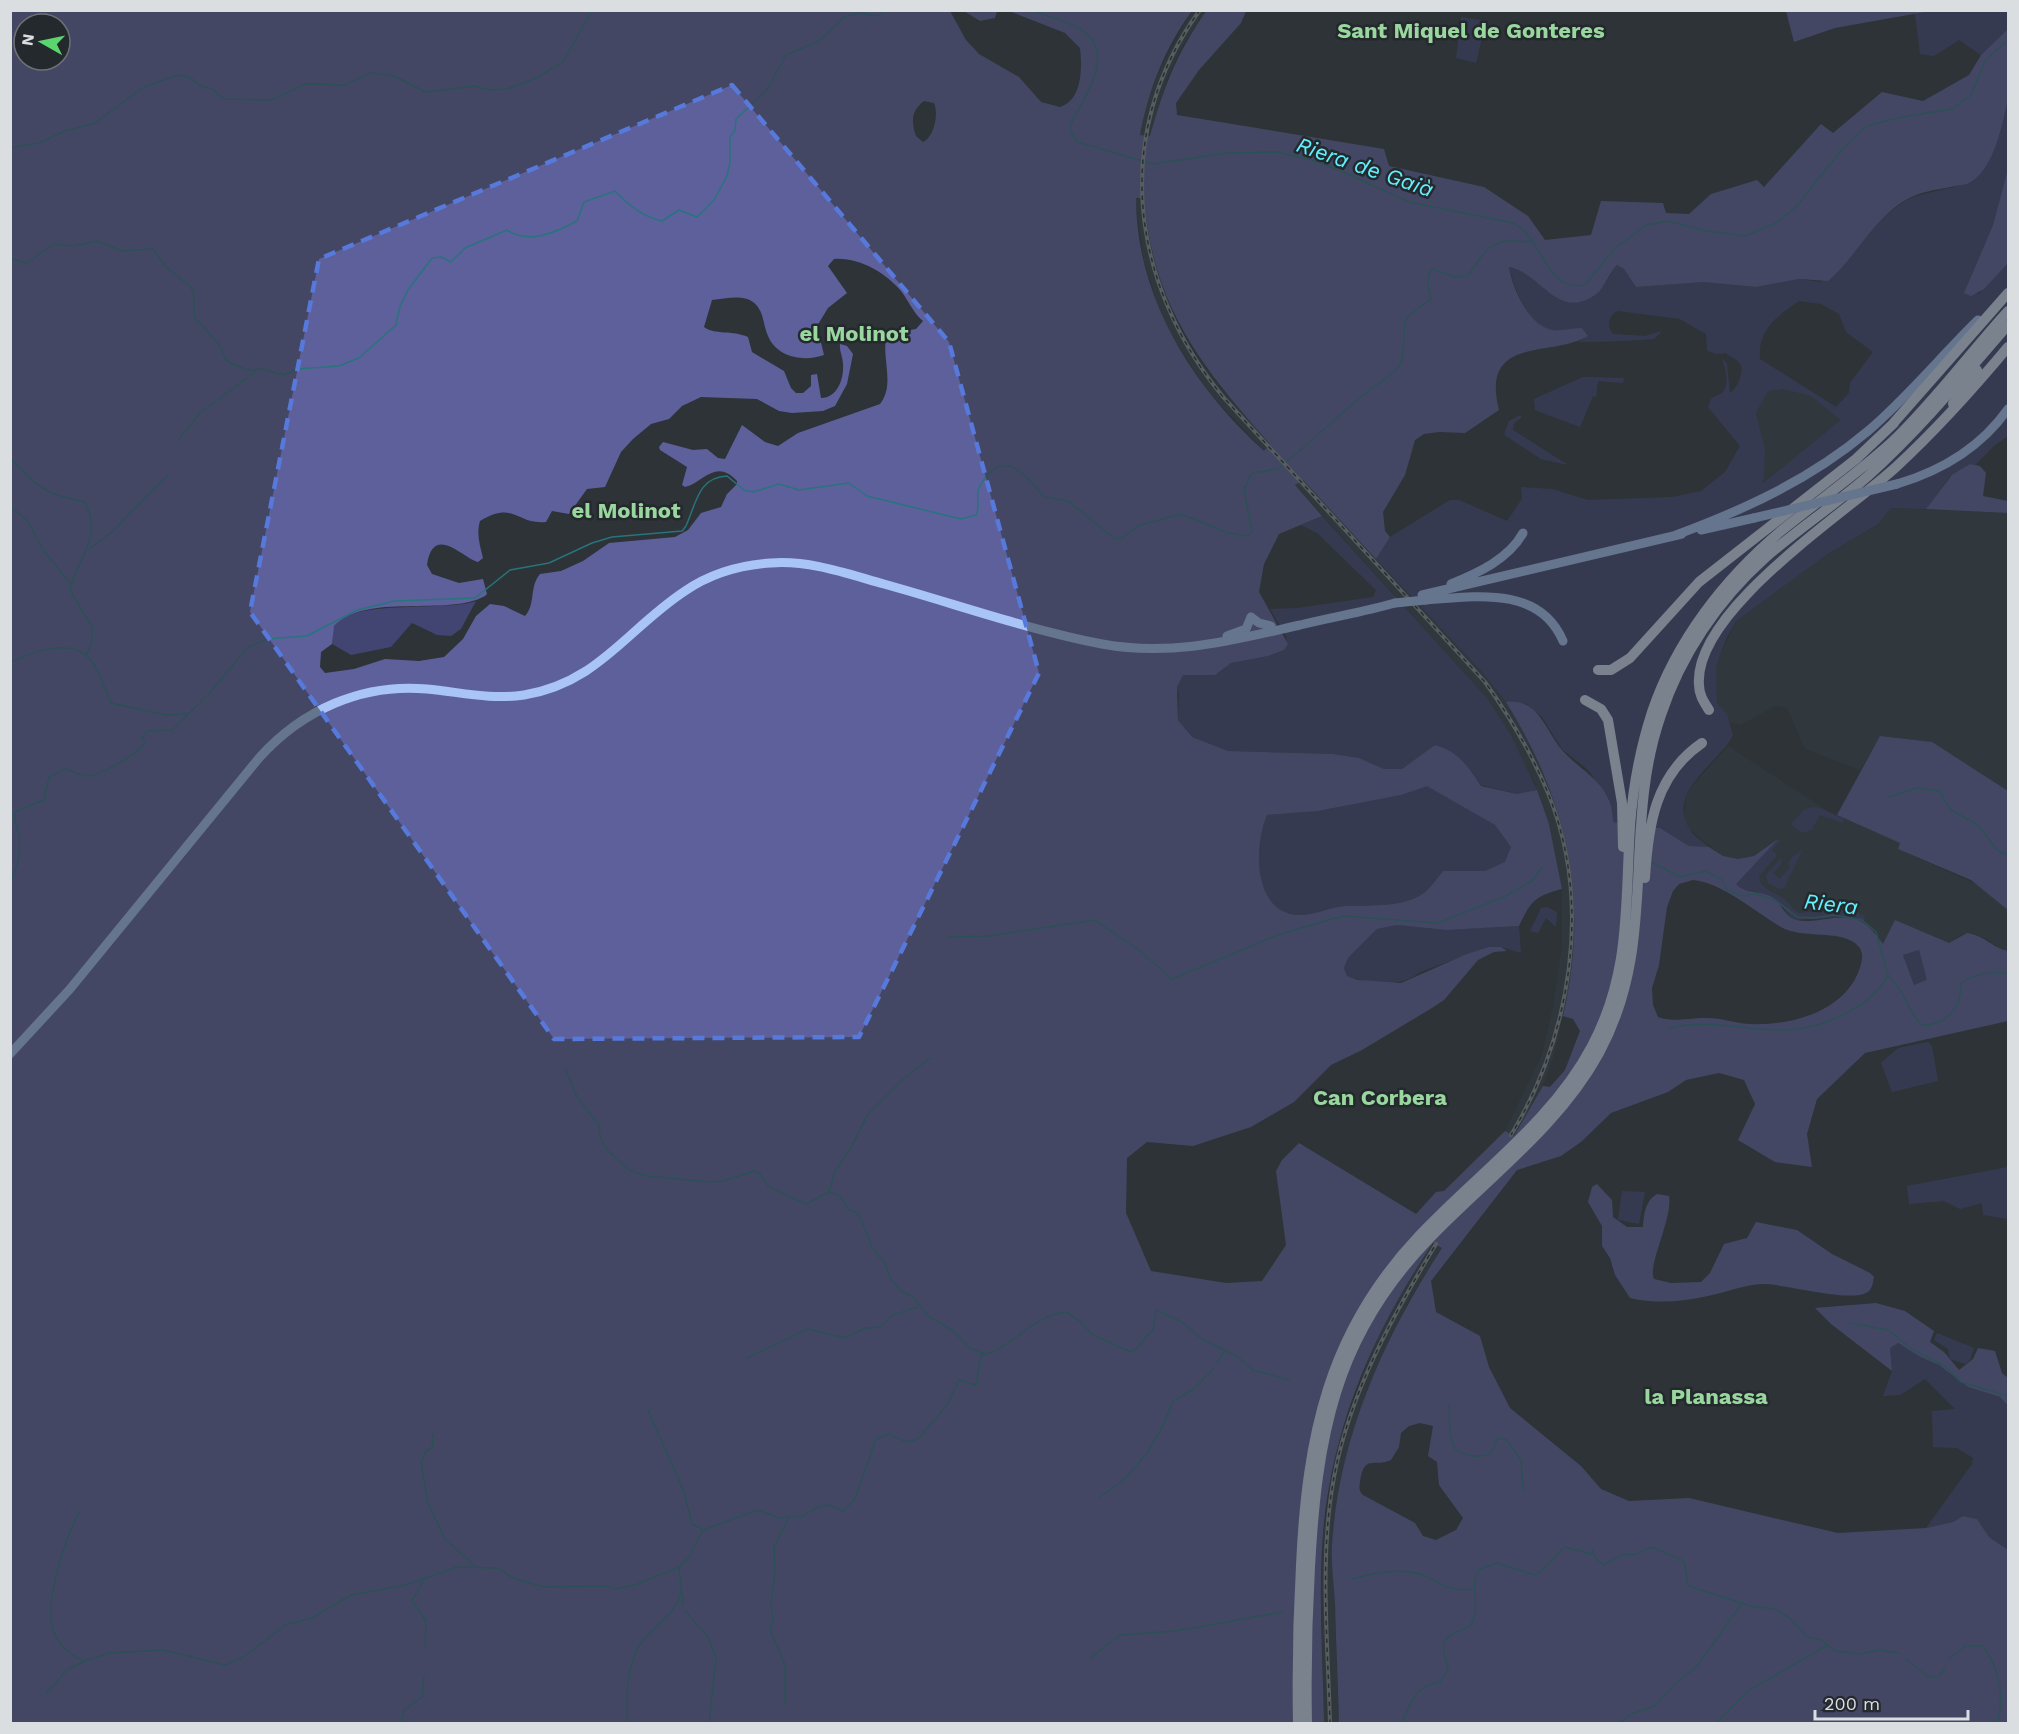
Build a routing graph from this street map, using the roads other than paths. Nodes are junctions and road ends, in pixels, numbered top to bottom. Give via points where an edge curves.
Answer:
1 (2008, 292) edge
2 (2008, 311) edge
3 (2008, 325) edge
4 (2008, 347) edge
5 (2008, 409) edge
6 (1894, 423) junction
7 (1929, 435) junction
8 (1782, 531) junction
9 (1523, 533) dead end
10 (1676, 535) junction
11 (1426, 596) junction
12 (1382, 607) junction
13 (1250, 620) junction
14 (1298, 625) junction
15 (1271, 626) junction
16 (1259, 629) junction
17 (1227, 636) junction
18 (1563, 641) dead end
19 (1598, 670) dead end
20 (1585, 700) dead end
21 (1709, 710) dead end
22 (1702, 743) dead end
23 (1630, 971) junction
24 (10, 1048) edge
25 (10, 1054) edge
26 (1580, 1065) junction
27 (1298, 1724) edge
28 (1307, 1724) edge

1 - 6 highway
1 - 10 main road via 1885,416 1832,458 1758,502
2 - 8 highway via 1892,441
3 - 7 highway
3 - 23 highway via 1908,438 1751,571 1719,607 1688,654 1660,717 1646,772
4 - 7 highway
5 - 10 main road, bridge via 1988,433 1958,458 1922,476
6 - 8 highway via 1857,463
6 - 19 highway via 1856,459 1699,582 1630,658 1611,670
7 - 21 highway via 1877,484 1773,567 1725,619 1700,670 1700,694
8 - 26 highway via 1732,577 1709,605 1680,649 1656,700 1636,779 1621,969 1602,1028
9 - 11 main road via 1512,549 1489,566
10 - 11 main road
11 - 12 main road, bridge via 1401,599
11 - 18 main road via 1526,603 1549,617
12 - 14 main road
12 - 15 main road via 1362,606
13 - 15 main road via 1251,617
13 - 16 main road
13 - 17 main road via 1246,629
14 - 16 main road
14 - 25 main road via 1198,647 1134,649 1089,641 830,569 774,563 733,569 688,589 598,666 557,687 500,698 405,688 378,690 348,698 301,721 269,747 70,989
15 - 16 main road
16 - 17 main road
17 - 24 main road via 1167,646 1109,641 840,567 774,558 723,568 686,586 656,607 595,662 556,683 499,694 405,684 346,694 299,718 266,744 67,986
20 - 26 highway via 1601,709 1608,720 1622,803 1623,889 1613,982
22 - 23 highway via 1672,772 1652,812 1640,928
23 - 28 highway via 1610,1031 1583,1078 1549,1121 1405,1265 1371,1312 1348,1357 1327,1419 1315,1490
26 - 27 highway via 1542,1115 1394,1264 1363,1308 1334,1366 1318,1418 1306,1487 1298,1629

